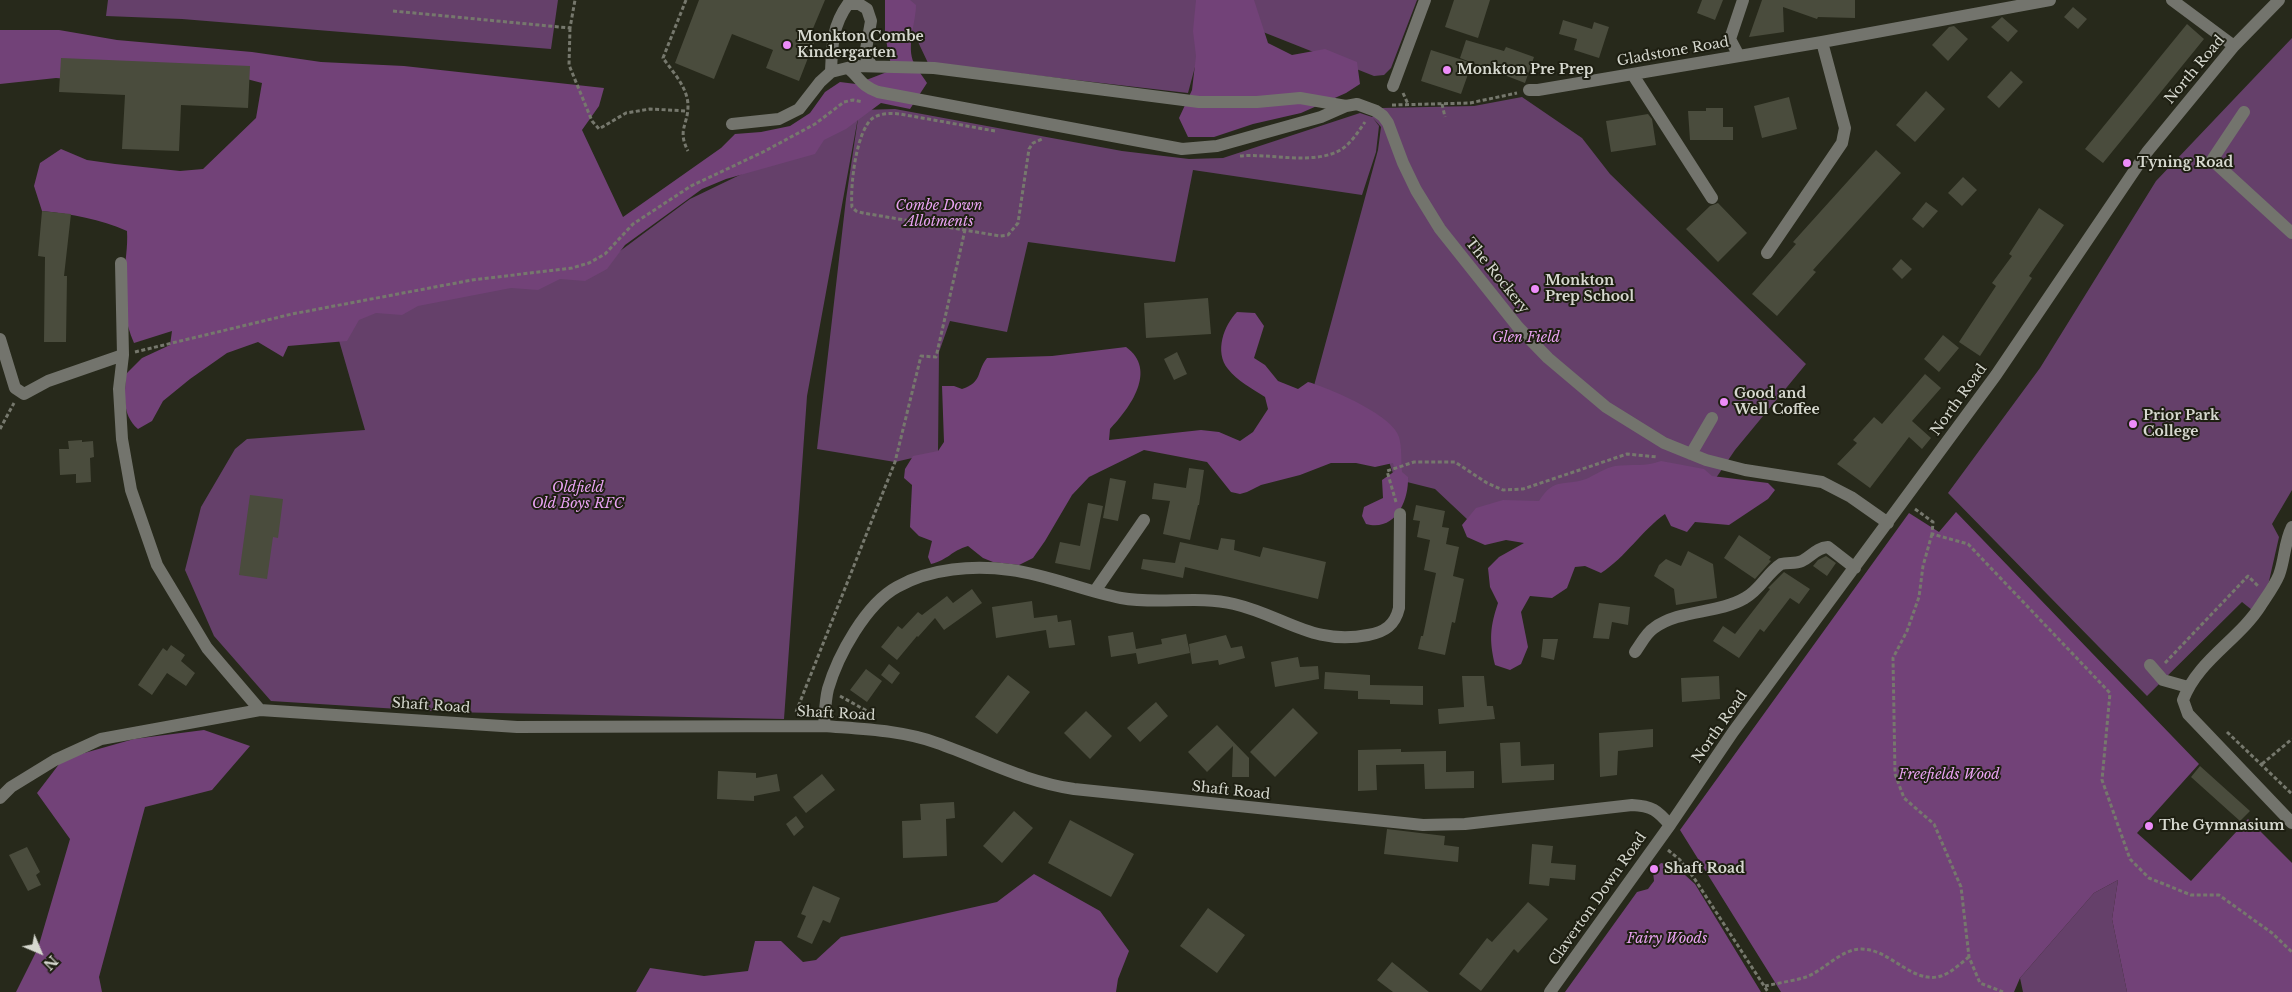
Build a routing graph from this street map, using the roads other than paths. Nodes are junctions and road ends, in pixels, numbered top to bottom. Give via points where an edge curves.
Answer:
1 (1425, 0) edge
2 (1743, 0) edge
3 (2050, 0) edge
4 (2172, 0) edge
5 (2279, 0) edge
6 (869, 5) edge
7 (1822, 42) junction
8 (2234, 46) junction
9 (1739, 56) junction
10 (872, 66) junction
11 (848, 68) junction
12 (831, 72) junction
13 (1633, 75) junction
14 (1393, 86) dead end
15 (1529, 90) road end
16 (1346, 106) junction
17 (2244, 112) dead end
18 (732, 124) dead end
19 (1712, 198) dead end
20 (2292, 233) edge
21 (1767, 253) dead end
22 (121, 263) dead end
23 (0, 339) edge
24 (123, 355) junction
25 (1712, 418) dead end
26 (1691, 454) junction
27 (1400, 514) road end
28 (1144, 520) dead end
29 (1888, 523) junction
30 (2292, 527) edge
31 (1855, 568) junction
32 (1095, 591) junction
33 (1635, 652) dead end
34 (2153, 669) road end
35 (2188, 687) junction
36 (260, 710) junction
37 (824, 726) junction
38 (0, 798) edge
39 (2292, 823) edge
40 (1670, 825) junction
41 (1550, 992) edge

1 - 14 street
2 - 9 street via 1730,38
3 - 7 street, Gladstone Road
4 - 8 street
5 - 8 street, North Road
6 - 10 street via 871,22 865,55
6 - 12 street via 848,4 837,18
7 - 9 street, Gladstone Road
7 - 21 street via 1845,128 1842,143
8 - 29 street, North Road via 2147,152 1996,375
9 - 13 street, Gladstone Road
10 - 11 street
10 - 16 street via 934,68 1199,102 1300,98
11 - 12 street
11 - 16 street via 864,87 878,92 1182,149 1217,146 1321,117
12 - 18 street via 799,109 779,119
13 - 15 street, Gladstone Road
13 - 19 street
16 - 26 street, The Rockery via 1357,104 1383,116 1416,190 1440,229 1518,327 1548,358 1606,408 1664,443
17 - 20 street via 2212,160
22 - 24 street
23 - 24 street via 15,388 24,394 48,381
24 - 36 street via 119,389 122,439 131,490 157,565 207,648
25 - 26 street
26 - 29 street, The Rockery via 1746,470 1822,482 1851,497
27 - 32 street via 1399,608 1389,627 1378,633 1334,638 1232,603 1136,600
28 - 32 street
29 - 31 street, North Road
30 - 35 street via 2285,540 2279,575 2261,607 2199,671
31 - 33 street via 1828,547 1820,548 1795,564 1780,564 1756,591 1744,599 1669,620 1653,628
31 - 40 street, North Road via 1733,732
32 - 37 street via 1033,573 980,568 924,575 896,587 874,606 842,654 828,688
34 - 35 street via 2163,680
35 - 39 street via 2183,700 2188,714
36 - 37 street, Shaft Road via 516,727
36 - 38 street, Shaft Road via 101,739 55,760 11,787
37 - 40 street, Shaft Road via 865,729 936,742 1020,776 1074,789 1423,825 1465,824 1632,805 1648,806 1660,813
40 - 41 street, Claverton Down Road

